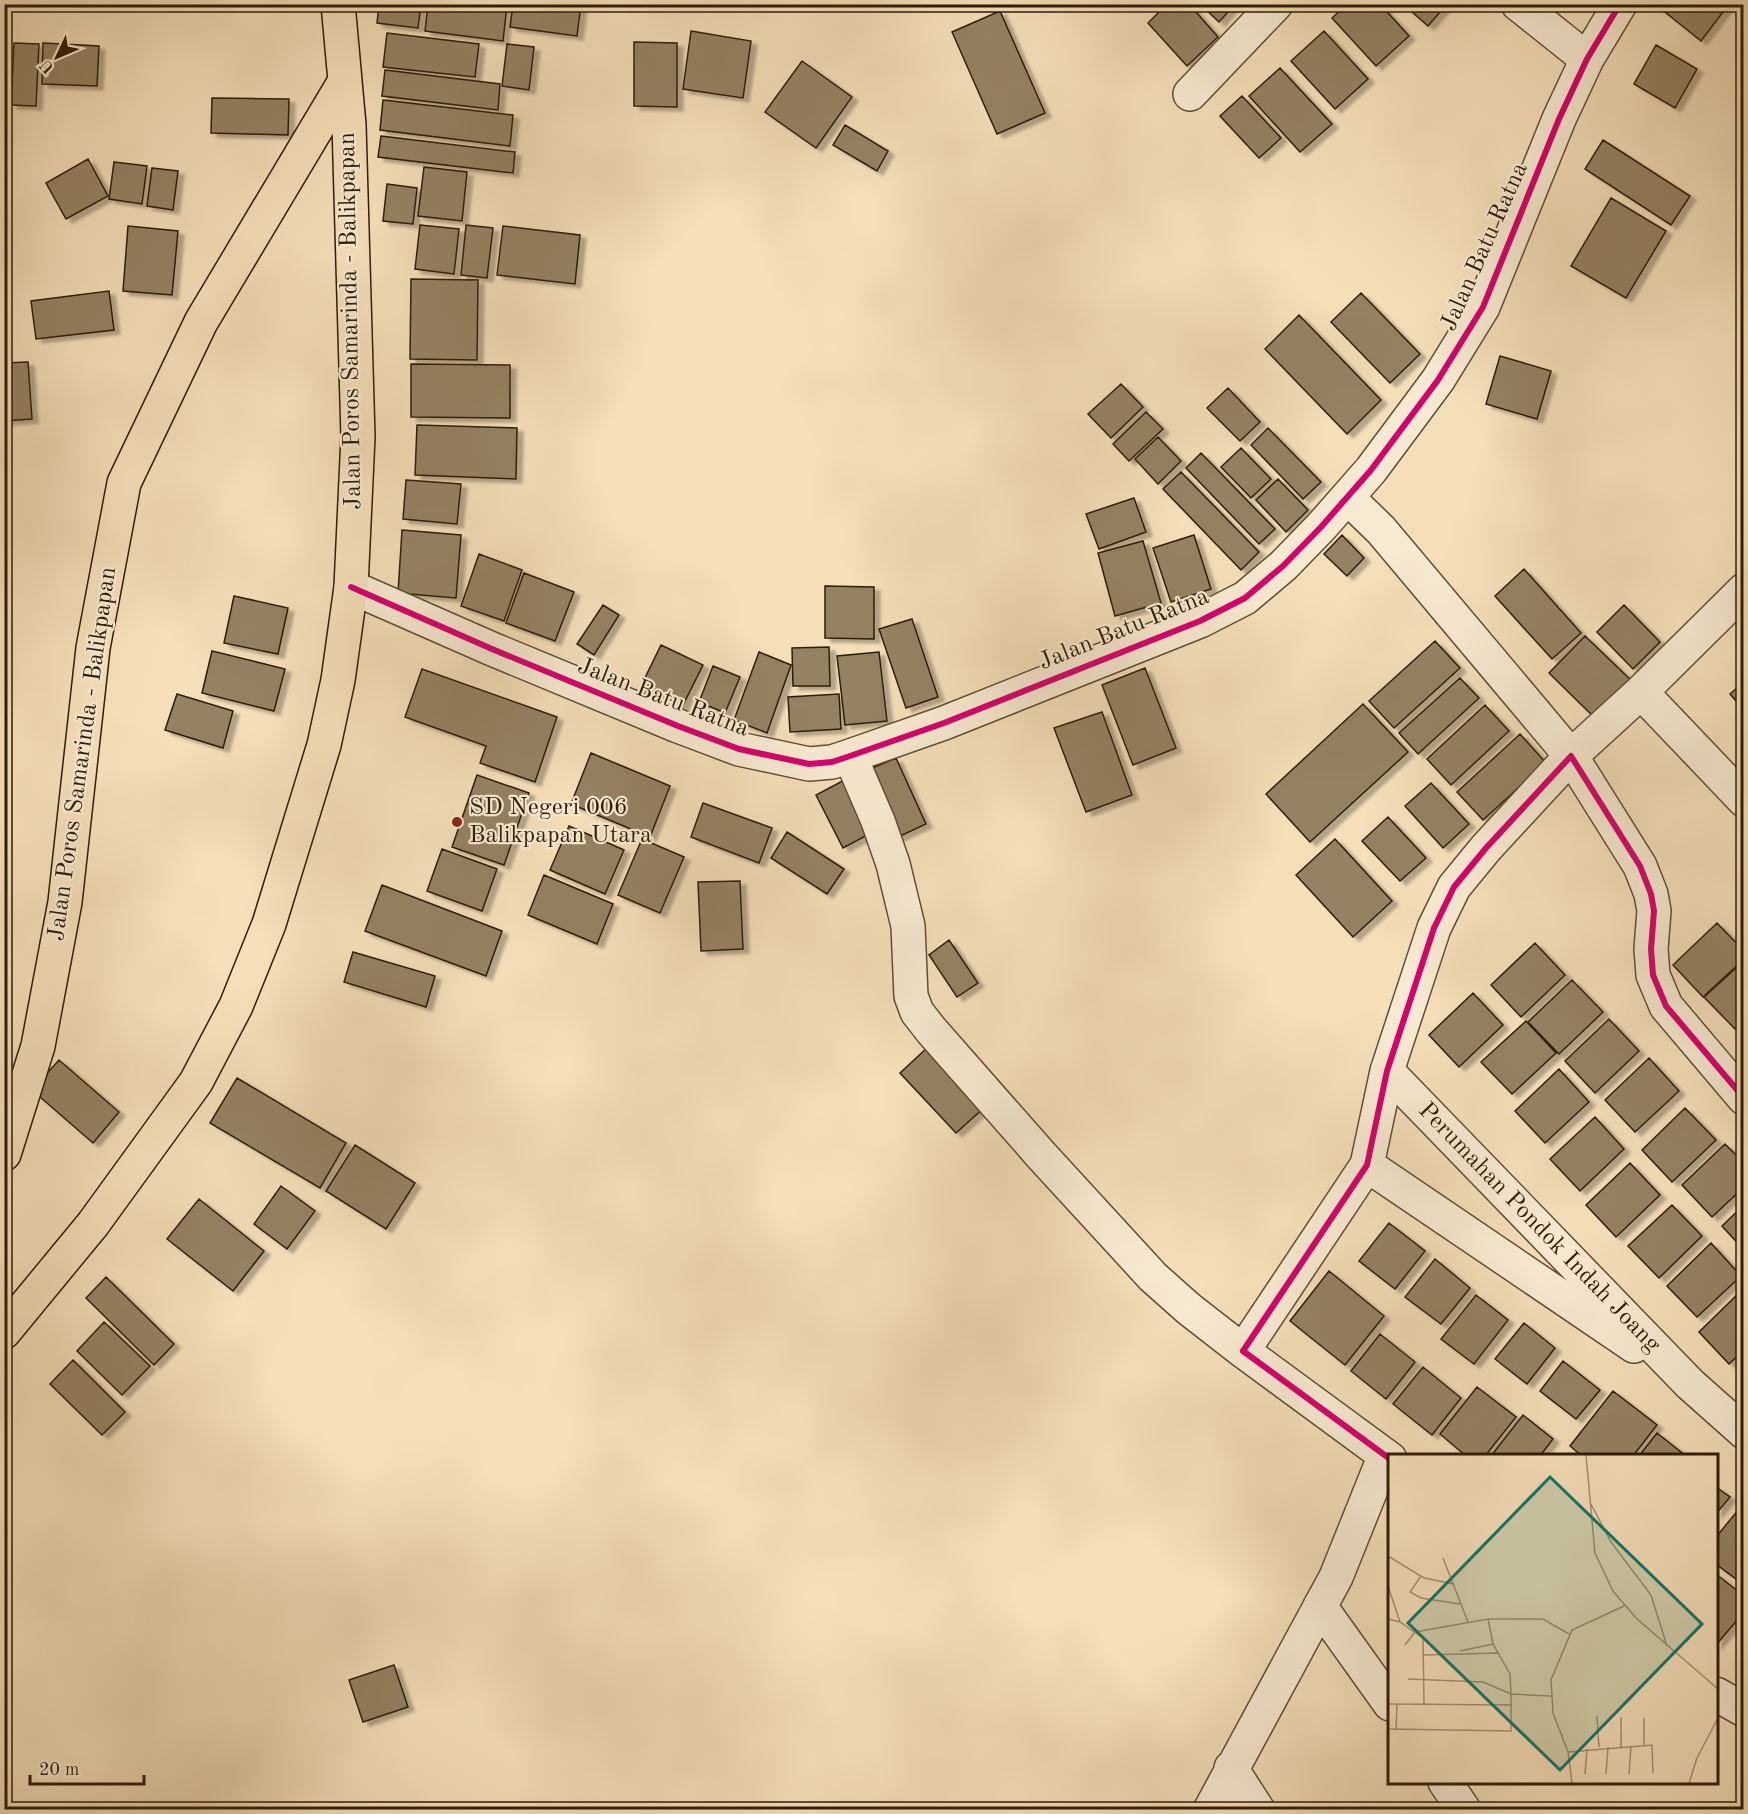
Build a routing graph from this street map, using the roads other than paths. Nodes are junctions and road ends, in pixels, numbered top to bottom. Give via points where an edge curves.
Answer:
1 (338, 4) edge
2 (1276, 4) edge
3 (1518, 4) edge
4 (1620, 4) edge
5 (1587, 59) junction
6 (345, 81) junction
7 (1190, 94) dead end
8 (1348, 498) junction
9 (351, 587) junction
10 (1743, 590) edge
11 (1641, 692) junction
12 (850, 756) junction
13 (1571, 756) junction
14 (1743, 800) edge
15 (1388, 1071) junction
16 (1743, 1098) edge
17 (4, 1154) edge
18 (1367, 1166) junction
19 (4, 1332) edge
20 (1243, 1351) junction
21 (1690, 1384) junction
22 (1743, 1432) edge
23 (1387, 1457) edge
24 (1320, 1606) junction
25 (1718, 1695) edge
26 (1388, 1703) edge
27 (1743, 1710) edge
28 (1231, 1768) junction
29 (1446, 1784) edge
30 (1210, 1809) edge
31 (1258, 1809) edge
32 (1464, 1809) edge

1 - 6 highway, Jalan Poros Samarinda - Balikpapan
2 - 7 street
3 - 5 street
4 - 5 street, Jalan Batu Ratna
5 - 8 street, Jalan Batu Ratna via 1483,307 1438,380
6 - 9 highway, Jalan Poros Samarinda - Balikpapan via 358,437
6 - 17 highway, Jalan Poros Samarinda - Balikpapan via 201,322 124,483 93,648 65,902 38,1046
8 - 12 street, Jalan Batu Ratna via 1245,598 1200,621
8 - 13 street via 1381,530
9 - 12 street, Jalan Batu Ratna via 739,749 809,764
9 - 19 highway, Jalan Poros Samarinda - Balikpapan via 324,745 269,924 236,1006 196,1083 93,1224
10 - 11 street, Perumahan Pondok Indah Joang
11 - 13 street, Perumahan Pondok Indah Joang
11 - 14 street
12 - 20 street via 894,864 908,926 910,988 917,1012 1153,1277
13 - 15 street, Perumahan Pondok Indah Joang via 1454,887 1434,928
13 - 16 street via 1640,866 1651,894 1653,975 1666,1006
15 - 18 street, Perumahan Pondok Indah Joang
15 - 21 street, Perumahan Pondok Indah Joang
18 - 20 street, Perumahan Pondok Indah Joang
18 - 21 street, Perumahan Pondok Indah Joang
20 - 23 street
21 - 22 street, Perumahan Pondok Indah Joang
23 - 24 street
24 - 26 street
24 - 28 street
25 - 27 street
28 - 30 street
28 - 31 street
29 - 32 street

